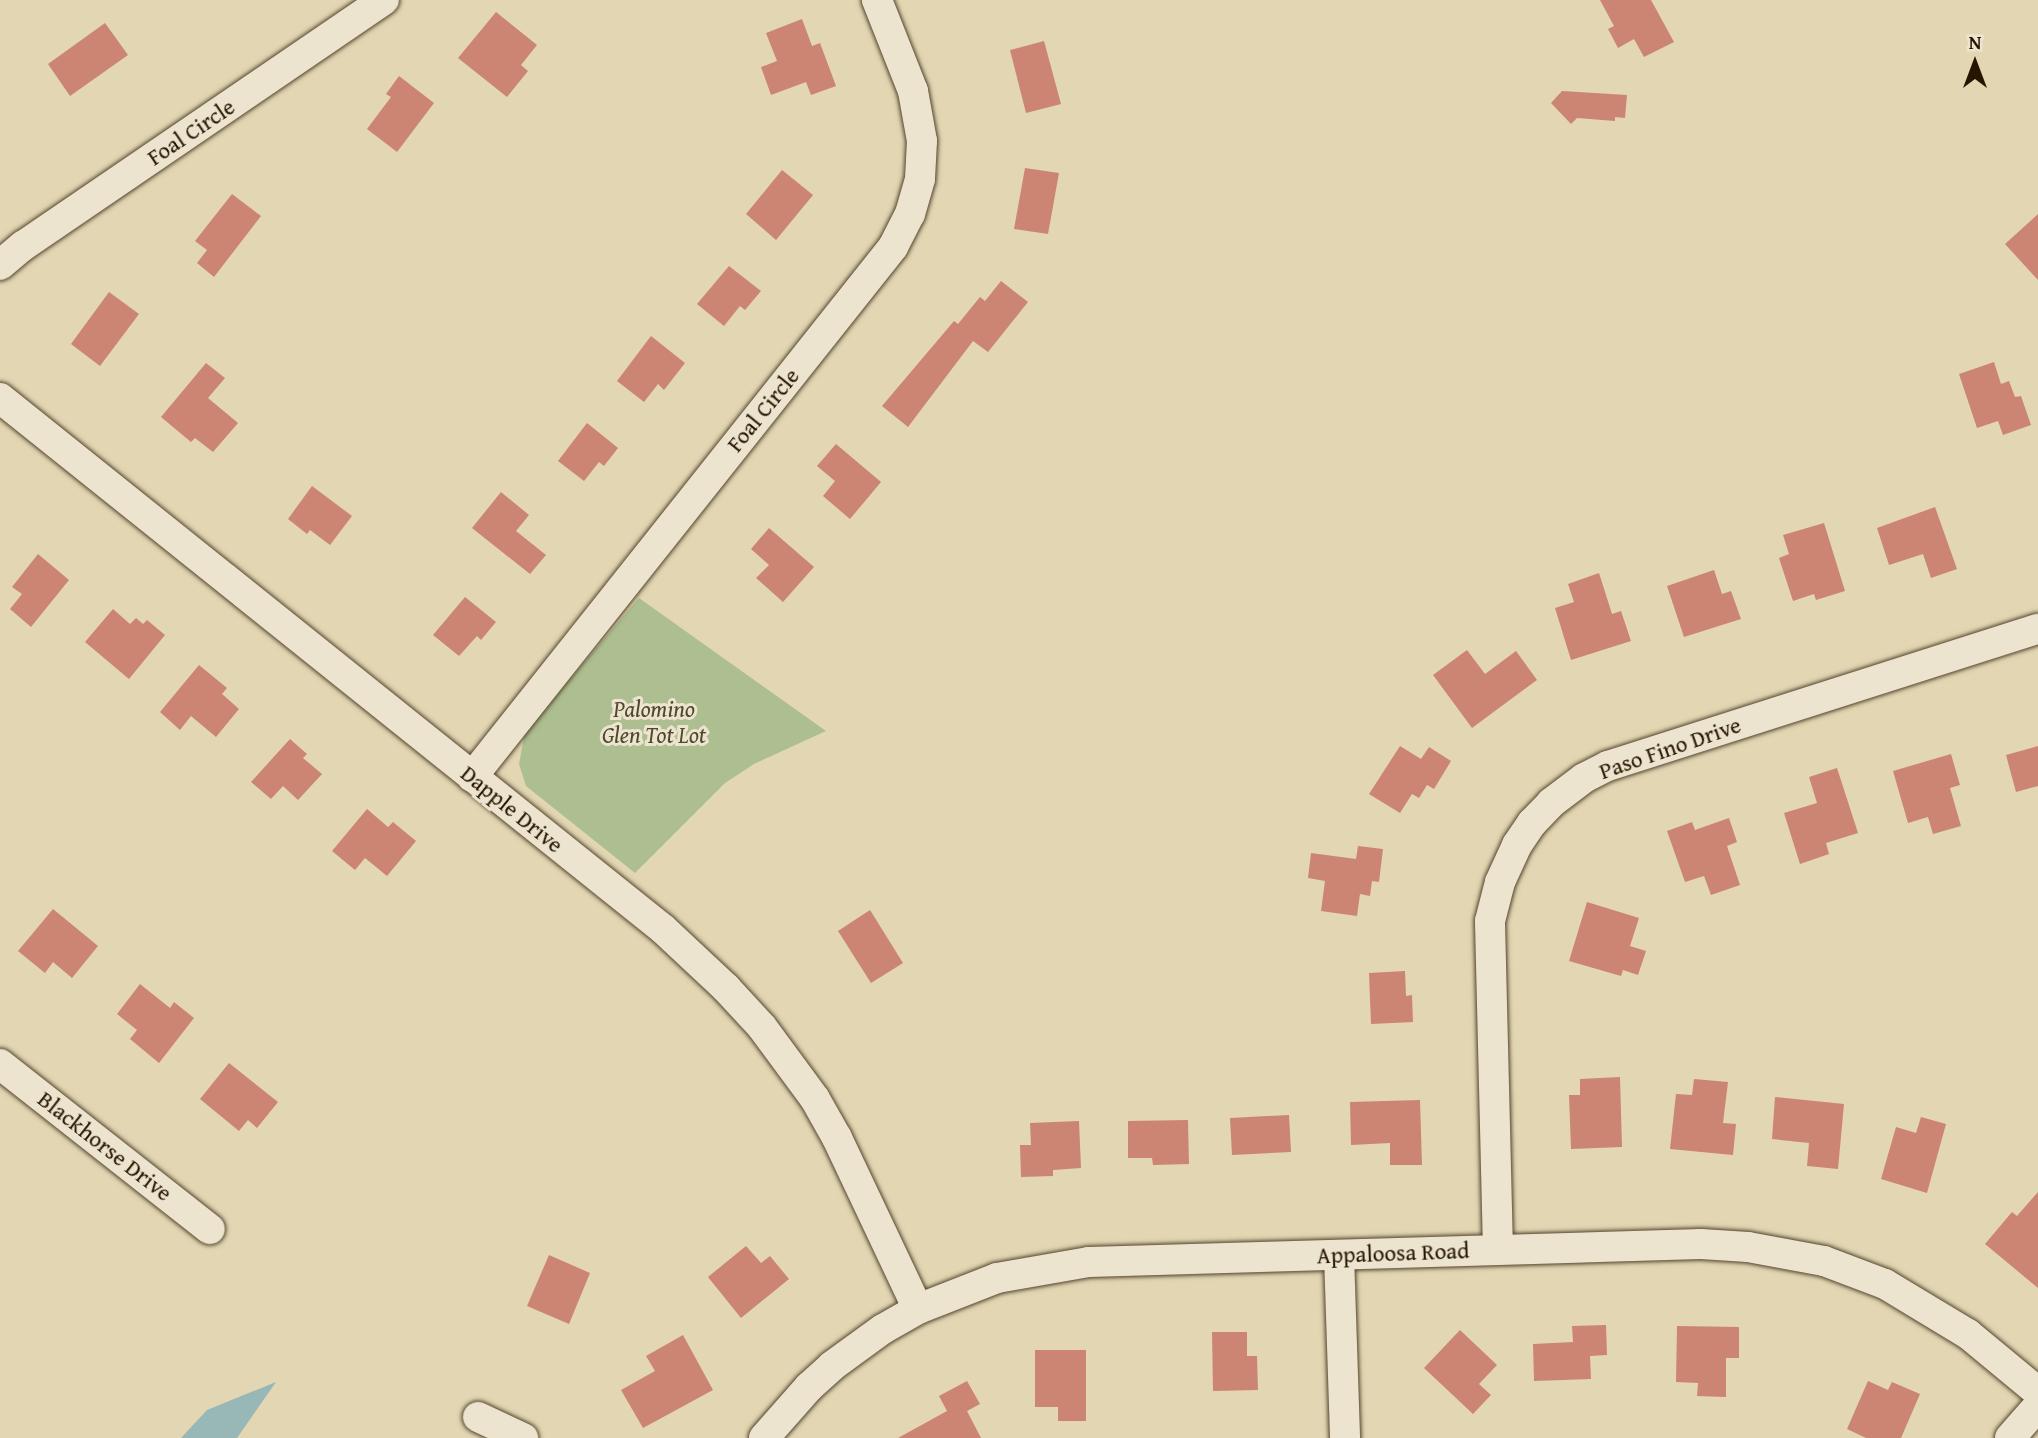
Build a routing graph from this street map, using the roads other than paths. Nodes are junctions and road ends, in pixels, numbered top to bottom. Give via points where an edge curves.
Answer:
1 (384, 0) edge
2 (877, 0) edge
3 (0, 265) edge
4 (0, 398) edge
5 (2038, 629) edge
6 (472, 777) junction
7 (0, 1063) edge
8 (210, 1229) dead end
9 (1498, 1250) junction
10 (1339, 1255) junction
11 (918, 1309) junction
12 (2038, 1392) edge
13 (2038, 1406) edge
14 (478, 1417) dead end
15 (523, 1438) edge
16 (764, 1438) edge
17 (1345, 1438) edge
18 (2010, 1438) edge

1 - 3 street, Foal Circle
2 - 6 street, Foal Circle via 913,92 922,141 920,178 910,214 893,247
4 - 6 street, Dapple Drive
5 - 9 street, Paso Fino Drive via 1608,766 1584,778 1532,823 1500,882 1490,921
6 - 11 street, Dapple Drive via 671,936 762,1027 790,1062 837,1138
7 - 8 street, Blackhorse Drive
9 - 10 street, Appaloosa Road
9 - 12 street, Appaloosa Road via 1700,1244 1748,1247 1824,1261 1885,1284 1941,1315
10 - 11 street, Appaloosa Road via 1089,1262 997,1278
10 - 17 street
11 - 16 street, Appaloosa Road via 832,1366
13 - 18 street
14 - 15 street

